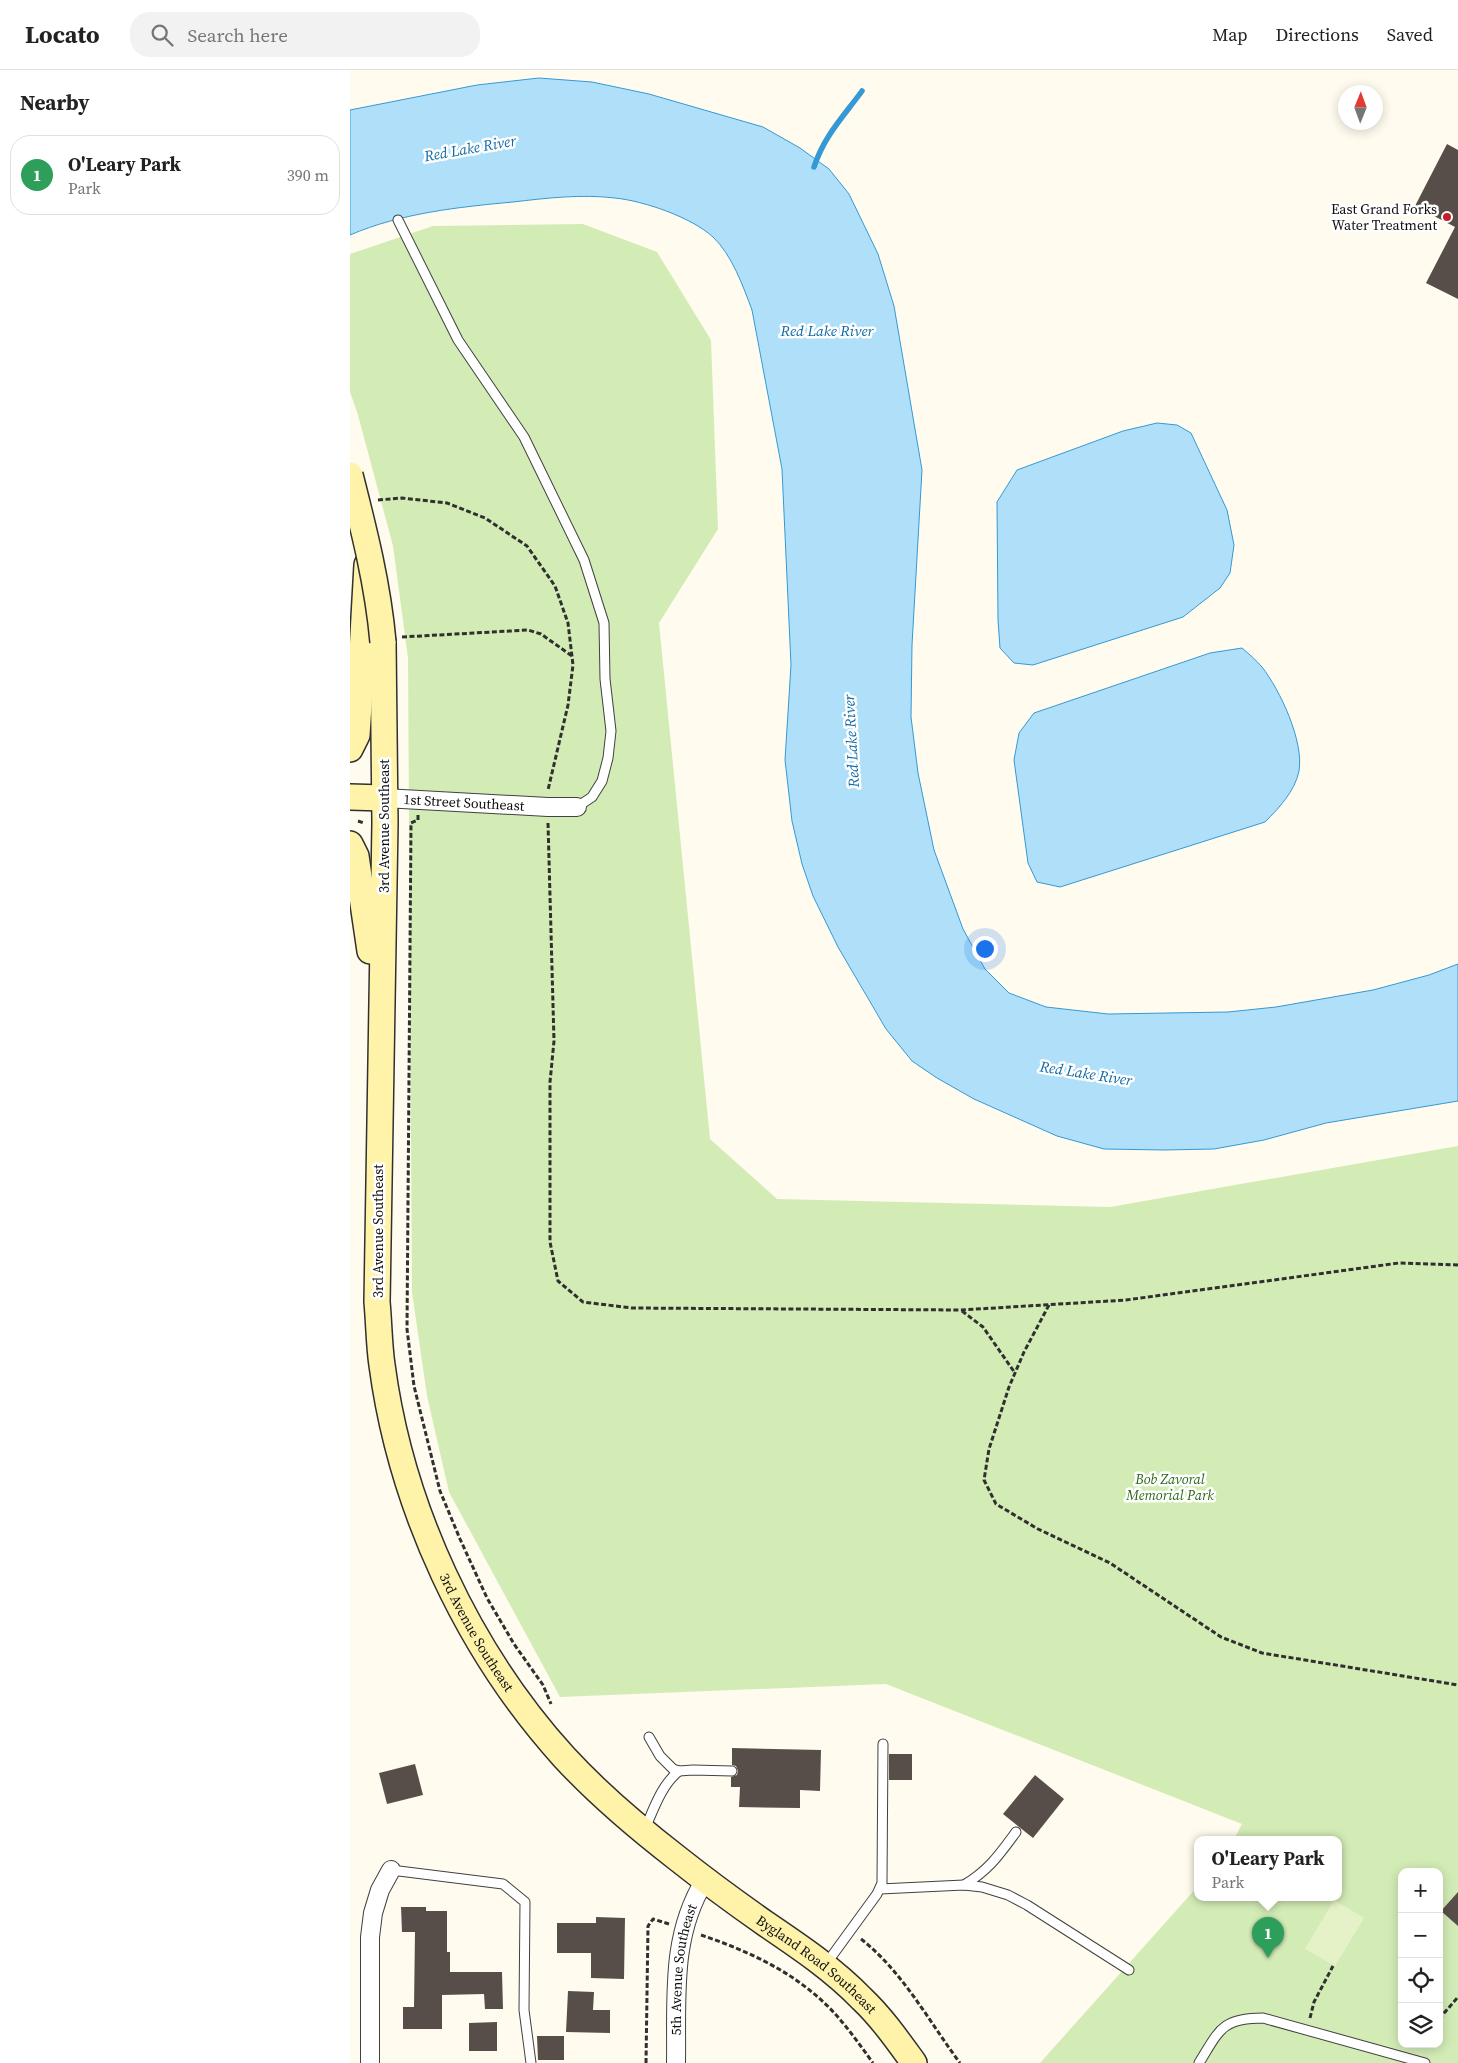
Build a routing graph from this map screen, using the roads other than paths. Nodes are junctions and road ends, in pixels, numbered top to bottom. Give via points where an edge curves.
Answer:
1 (398, 220) dead end
2 (350, 475) edge
3 (373, 644) junction
4 (350, 749) edge
5 (384, 798) junction
6 (355, 806) edge
7 (577, 807) joint
8 (352, 835) edge
9 (381, 1034) junction
10 (649, 1737) dead end
11 (882, 1744) dead end
12 (679, 1771) junction
13 (732, 1771) dead end
14 (644, 1831) junction
15 (1016, 1832) dead end
16 (391, 1870) joint
17 (705, 1880) junction
18 (964, 1885) junction
19 (880, 1889) junction
20 (825, 1966) junction
21 (1129, 1970) dead end
22 (370, 2063) edge
23 (531, 2063) edge
24 (676, 2063) edge
25 (914, 2063) edge
26 (1198, 2063) edge
27 (1424, 2063) edge

1 - 7 lane via 458,340 524,437 584,560 604,623 605,680 611,731 608,758 602,781 592,797
2 - 3 street, 3rd Avenue Southeast, bridge via 368,545 381,617
3 - 4 street via 356,735
3 - 5 street, 3rd Avenue Southeast
5 - 6 street, 1st Street Southeast
5 - 7 street, 1st Street Southeast
5 - 9 street, 3rd Avenue Southeast
8 - 9 street
9 - 14 street, 3rd Avenue Southeast via 377,1302 382,1366 412,1492 442,1572 500,1673 564,1757
10 - 12 lane via 666,1764
11 - 19 lane via 884,1870
12 - 13 lane
12 - 14 lane via 669,1780
14 - 17 street, 3rd Avenue Southeast
15 - 18 lane via 982,1874
16 - 22 street via 380,1890 370,1937
16 - 23 lane via 503,1884 525,1902 524,2010
17 - 20 street, Bygland Road Southeast
17 - 24 street, 5th Avenue Southeast via 683,1929 678,1968
18 - 19 lane
18 - 21 lane via 1008,1895
19 - 20 lane
20 - 25 street, Bygland Road Southeast via 881,2018
26 - 27 lane via 1218,2033 1232,2021 1248,2018 1263,2018

